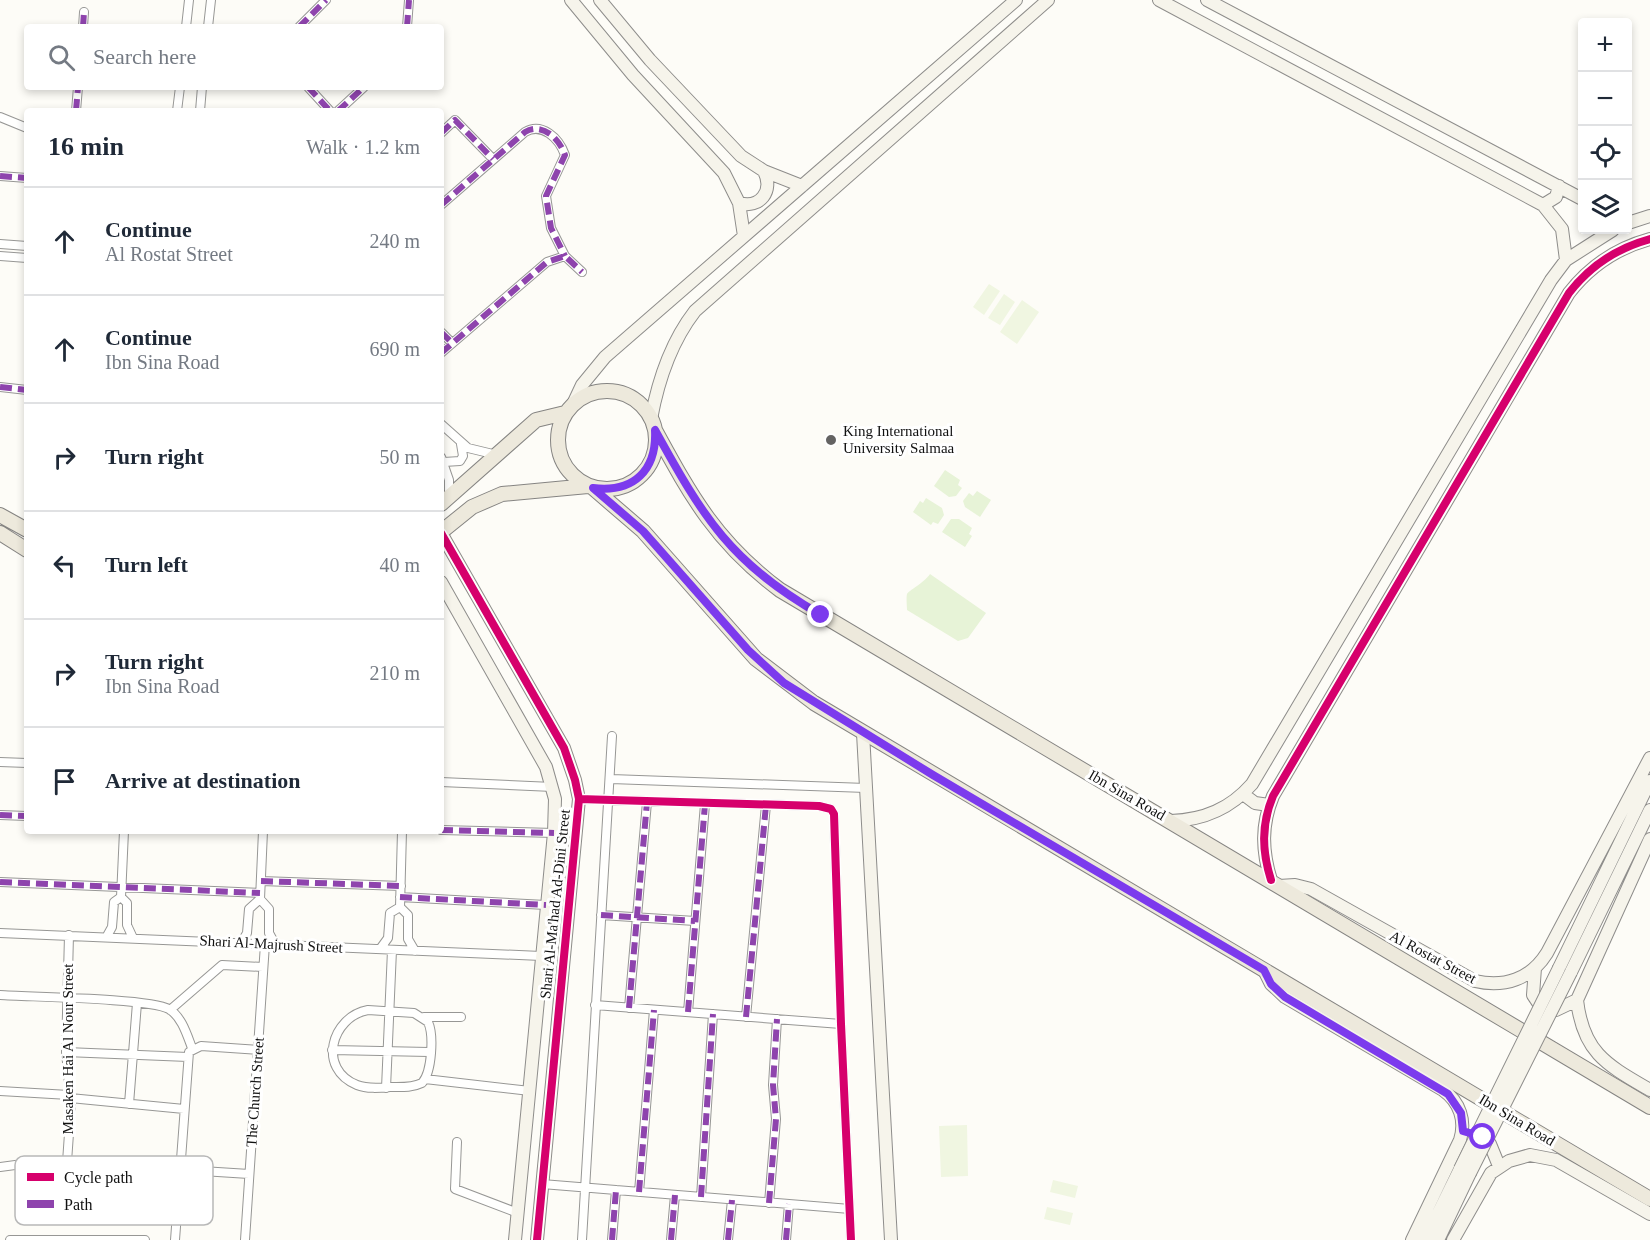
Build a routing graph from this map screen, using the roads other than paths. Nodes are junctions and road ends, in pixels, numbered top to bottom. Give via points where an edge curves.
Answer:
1 (189, 0) edge
2 (211, 0) edge
3 (326, 0) edge
4 (409, 0) edge
5 (571, 0) edge
6 (600, 0) edge
7 (1016, 0) edge
8 (1048, 0) edge
9 (1159, 0) edge
10 (1207, 0) edge
11 (84, 12) dead end
12 (83, 24) edge
13 (186, 24) edge
14 (208, 24) edge
15 (302, 24) edge
16 (407, 24) edge
17 (78, 90) edge
18 (180, 90) edge
19 (202, 90) edge
20 (311, 90) edge
21 (361, 90) edge
22 (76, 108) edge
23 (177, 108) edge
24 (200, 108) edge
25 (327, 108) edge
26 (341, 108) edge
27 (0, 117) edge
28 (24, 127) edge
29 (444, 130) edge
30 (493, 159) junction
31 (764, 171) junction
32 (0, 176) edge
33 (24, 178) edge
34 (802, 186) junction
35 (1559, 186) junction
36 (1578, 197) edge
37 (444, 202) edge
38 (738, 203) junction
39 (1543, 205) junction
40 (1607, 234) edge
41 (744, 236) junction
42 (1650, 239) edge
43 (0, 244) edge
44 (24, 246) edge
45 (0, 256) edge
46 (565, 256) junction
47 (24, 258) edge
48 (1566, 260) junction
49 (582, 272) dead end
50 (444, 335) edge
51 (452, 343) junction
52 (444, 350) edge
53 (0, 387) edge
54 (24, 389) edge
55 (569, 408) junction
56 (653, 424) junction
57 (444, 427) edge
58 (461, 444) junction
59 (497, 455) junction
60 (444, 460) edge
61 (444, 466) edge
62 (590, 487) junction
63 (445, 500) edge
64 (0, 515) edge
65 (24, 528) edge
66 (444, 530) edge
67 (0, 533) edge
68 (444, 537) edge
69 (24, 548) edge
70 (444, 587) edge
71 (863, 733) junction
72 (612, 736) dead end
73 (1650, 758) edge
74 (0, 762) edge
75 (24, 763) edge
76 (611, 779) junction
77 (1650, 781) edge
78 (444, 782) edge
79 (553, 787) junction
80 (866, 788) junction
81 (1243, 794) junction
82 (579, 799) junction
83 (610, 800) junction
84 (647, 802) junction
85 (705, 804) junction
86 (766, 805) junction
87 (1269, 805) junction
88 (1650, 810) edge
89 (0, 815) edge
90 (24, 816) edge
91 (1171, 821) junction
92 (444, 830) edge
93 (554, 833) junction
94 (124, 834) edge
95 (262, 834) edge
96 (402, 834) edge
97 (1650, 838) edge
98 (261, 881) junction
99 (0, 882) edge
100 (1275, 883) junction
101 (400, 886) junction
102 (122, 892) junction
103 (260, 896) junction
104 (400, 897) junction
105 (546, 905) junction
106 (400, 907) junction
107 (601, 915) junction
108 (637, 917) junction
109 (696, 921) junction
110 (0, 933) edge
111 (69, 935) junction
112 (107, 936) junction
113 (133, 938) junction
114 (241, 943) junction
115 (265, 944) junction
116 (275, 944) junction
117 (381, 949) junction
118 (392, 950) junction
119 (415, 951) junction
120 (541, 956) junction
121 (263, 967) junction
122 (1535, 968) junction
123 (1264, 970) junction
124 (1565, 970) junction
125 (0, 995) edge
126 (537, 998) junction
127 (67, 999) junction
128 (1577, 1000) junction
129 (560, 1001) junction
130 (136, 1003) junction
131 (595, 1005) junction
132 (629, 1008) junction
133 (170, 1010) junction
134 (654, 1010) junction
135 (389, 1011) junction
136 (688, 1012) junction
137 (713, 1014) junction
138 (424, 1017) junction
139 (461, 1017) dead end
140 (746, 1017) junction
141 (777, 1019) junction
142 (841, 1024) junction
143 (258, 1050) junction
144 (332, 1050) junction
145 (387, 1051) junction
146 (66, 1052) junction
147 (429, 1052) junction
148 (190, 1053) junction
149 (133, 1055) junction
150 (425, 1079) junction
151 (386, 1088) junction
152 (530, 1090) junction
153 (1650, 1090) edge
154 (0, 1091) edge
155 (69, 1097) junction
156 (129, 1104) junction
157 (1650, 1107) edge
158 (184, 1109) junction
159 (1463, 1131) junction
160 (457, 1142) dead end
161 (66, 1156) edge
162 (181, 1156) edge
163 (15, 1165) edge
164 (1499, 1166) junction
165 (0, 1167) edge
166 (213, 1171) edge
167 (1465, 1171) junction
168 (249, 1174) junction
169 (521, 1182) junction
170 (542, 1184) junction
171 (586, 1188) junction
172 (616, 1190) junction
173 (639, 1192) junction
174 (675, 1195) junction
175 (701, 1197) junction
176 (1650, 1199) edge
177 (732, 1200) junction
178 (769, 1203) junction
179 (789, 1204) junction
180 (850, 1209) junction
181 (518, 1213) junction
182 (1650, 1214) edge
183 (177, 1225) edge
184 (109, 1239) edge
185 (13, 1240) edge
186 (145, 1240) edge
187 (176, 1240) edge
188 (245, 1240) edge
189 (515, 1240) edge
190 (537, 1240) edge
191 (582, 1240) edge
192 (612, 1240) edge
193 (671, 1240) edge
194 (728, 1240) edge
195 (786, 1240) edge
196 (852, 1240) edge
197 (891, 1240) edge
198 (1412, 1240) edge
199 (1425, 1240) edge
200 (1438, 1240) edge
201 (1453, 1240) edge

1 - 13 street
2 - 14 street
3 - 15 street
4 - 16 street
5 - 38 street via 633,75 714,159
6 - 31 street via 689,102 741,156
7 - 34 street
8 - 56 street via 695,311 668,357
9 - 39 street
10 - 35 street
11 - 12 street
17 - 22 street
18 - 23 street
19 - 24 street
20 - 25 street
21 - 26 street
27 - 28 street
29 - 30 street via 455,120
30 - 37 street
30 - 46 street via 525,132 537,128 547,131 563,150 563,161 548,187 546,207 555,239
31 - 34 street
31 - 38 street via 768,184 764,197 752,205
32 - 33 street
34 - 41 street
35 - 36 street
35 - 39 street via 1556,197
38 - 41 street
39 - 48 street via 1562,230
40 - 48 street
41 - 55 street via 605,357 585,380
42 - 87 street via 1596,265 1569,293
43 - 44 street
45 - 47 street
46 - 49 street
46 - 51 street via 547,262
48 - 81 street
50 - 51 street
51 - 52 street
53 - 54 street
55 - 56 main road via 594,392 617,391 637,401
55 - 59 main road via 536,420
55 - 62 main road via 557,436 560,455 568,471
56 - 62 main road via 652,459 640,476 622,487
56 - 91 main road, Ibn Sina Road via 690,495 714,530 771,583
57 - 58 street
58 - 59 street
58 - 60 street via 460,461
59 - 63 main road
61 - 63 street via 449,480
62 - 66 main road via 502,494 472,507
62 - 71 main road, Ibn Sina Road via 643,531 765,667 813,703
64 - 65 main road
67 - 69 main road
68 - 82 street, Shari Al-Ma'had Ad-Dini Street via 564,748
70 - 79 street, Shari Al-Ma'had Ad-Dini Street via 540,755
71 - 80 street
71 - 123 main road, Ibn Sina Road
72 - 76 street
73 - 122 street, Al Rostat Street via 1547,953
74 - 75 street
76 - 80 street
76 - 83 street
77 - 124 street
78 - 79 street
79 - 93 street, Shari Al-Ma'had Ad-Dini Street
80 - 197 street
81 - 87 street via 1255,803
81 - 91 street via 1202,818
82 - 83 street
82 - 129 street, Shari Al-Ma'had Ad-Dini Street
83 - 84 street
83 - 107 street
84 - 85 street
84 - 108 street
85 - 86 street
85 - 109 street
86 - 140 street
86 - 142 street via 819,806 834,814
87 - 100 street via 1263,843
88 - 124 street
89 - 90 street
91 - 100 main road, Ibn Sina Road
92 - 93 street
93 - 105 street, Shari Al-Ma'had Ad-Dini Street
94 - 102 street
95 - 98 street
96 - 101 street
97 - 128 street
98 - 101 street
98 - 103 street
99 - 102 street
100 - 122 street, Al Rostat Street via 1311,889 1475,981 1507,983
100 - 157 main road, Ibn Sina Road
101 - 104 street
102 - 103 street
102 - 112 street via 114,902 112,927
102 - 113 street via 128,903 127,926
103 - 114 street via 249,909 247,933
103 - 116 street via 269,909 269,933
104 - 105 street
104 - 106 street
105 - 120 street, Shari Al-Ma'had Ad-Dini Street
106 - 117 street via 390,913 388,938
106 - 119 street via 408,915 408,939
107 - 108 street
107 - 131 street
108 - 109 street
108 - 132 street
109 - 136 street
110 - 111 street, Shari Al-Majrush Street
111 - 112 street, Shari Al-Majrush Street
111 - 127 street, Masaken Hai Al Nour Street
112 - 113 street, Shari Al-Majrush Street
113 - 114 street, Shari Al-Majrush Street
114 - 115 street, Shari Al-Majrush Street
115 - 116 street, Shari Al-Majrush Street
115 - 121 street, The Church Street
116 - 117 street, Shari Al-Majrush Street
117 - 118 street, Shari Al-Majrush Street
118 - 119 street, Shari Al-Majrush Street
118 - 135 street
119 - 120 street, Shari Al-Majrush Street
120 - 126 street, Shari Al-Ma'had Ad-Dini Street
121 - 133 street via 222,965
121 - 143 street, The Church Street
122 - 128 street via 1533,995 1541,1007 1556,1010
123 - 159 street via 1271,984 1285,997 1448,1094 1461,1113
123 - 176 main road, Ibn Sina Road
124 - 167 street, bridge
125 - 127 street
126 - 129 street
126 - 152 street, Shari Al-Ma'had Ad-Dini Street
127 - 130 street
127 - 146 street, Masaken Hai Al Nour Street
128 - 153 street via 1581,1025 1592,1049
129 - 170 street, Shari Al-Ma'had Ad-Dini Street
130 - 133 street
130 - 149 street
131 - 132 street
131 - 171 street
132 - 134 street
133 - 148 street via 181,1023
134 - 136 street
134 - 173 street
135 - 138 street
135 - 144 street via 361,1012 347,1019 334,1038
135 - 145 street
136 - 137 street
137 - 140 street
137 - 175 street
138 - 139 street
138 - 147 street via 430,1026
140 - 141 street
141 - 142 street
141 - 178 street via 773,1085 776,1113
142 - 180 street
143 - 148 street via 201,1046
143 - 168 street, The Church Street
144 - 145 street
144 - 151 street via 337,1067 349,1081 365,1088
145 - 147 street
145 - 151 street
146 - 149 street
146 - 155 street, Masaken Hai Al Nour Street
147 - 150 street
148 - 149 street
148 - 158 street
149 - 156 street
150 - 151 street via 417,1085
150 - 152 street
152 - 169 street, Shari Al-Ma'had Ad-Dini Street
154 - 155 street
155 - 156 street
155 - 161 street, Masaken Hai Al Nour Street
156 - 158 street
158 - 162 street
159 - 164 street via 1486,1140
159 - 198 street
160 - 181 street via 454,1189
163 - 165 street
164 - 182 street via 1530,1155 1546,1156
164 - 201 street via 1484,1181
166 - 168 street
167 - 199 street
167 - 200 street
168 - 188 street, The Church Street
169 - 170 street
169 - 181 street, Shari Al-Ma'had Ad-Dini Street
170 - 171 street
170 - 190 street, Shari Al-Ma'had Ad-Dini Street
171 - 172 street
171 - 191 street
172 - 173 street
172 - 192 street
173 - 174 street
174 - 175 street
174 - 193 street
175 - 177 street
177 - 178 street
177 - 194 street
178 - 179 street
179 - 180 street
179 - 195 street
180 - 196 street
181 - 189 street, Shari Al-Ma'had Ad-Dini Street
183 - 187 street
184 - 185 street
184 - 186 street

